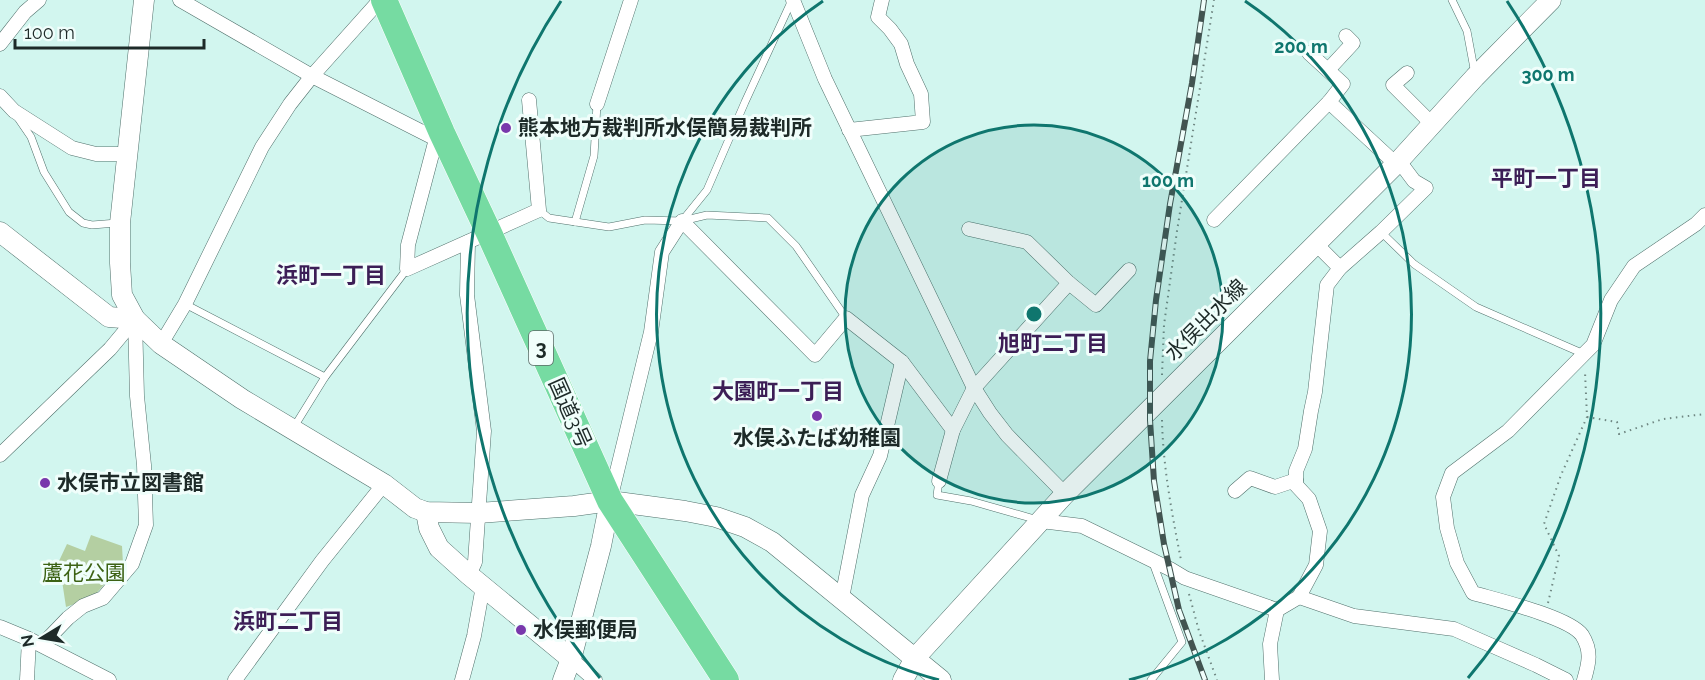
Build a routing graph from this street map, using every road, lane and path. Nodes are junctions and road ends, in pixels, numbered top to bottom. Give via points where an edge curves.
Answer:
1 (39, 0) edge
2 (144, 0) edge
3 (180, 0) edge
4 (382, 0) edge
5 (631, 0) edge
6 (793, 0) edge
7 (882, 0) edge
8 (1214, 0) edge
9 (1452, 0) edge
10 (1551, 0) edge
11 (1354, 42) dead end
12 (0, 44) edge
13 (1309, 53) dead end
14 (1328, 70) junction
15 (1407, 72) dead end
16 (312, 76) junction
17 (1475, 77) junction
18 (0, 96) edge
19 (529, 100) dead end
20 (1329, 102) junction
21 (597, 104) joint
22 (14, 111) junction
23 (1432, 124) junction
24 (849, 130) junction
25 (439, 136) junction
26 (127, 154) junction
27 (1397, 163) junction
28 (539, 210) junction
29 (1705, 215) edge
30 (1214, 220) dead end
31 (682, 221) junction
32 (575, 222) junction
33 (120, 223) junction
34 (969, 229) dead end
35 (0, 232) edge
36 (1381, 232) junction
37 (479, 237) junction
38 (1316, 244) junction
39 (1340, 268) junction
40 (407, 269) junction
41 (1129, 270) dead end
42 (1069, 283) junction
43 (185, 304) junction
44 (846, 318) junction
45 (135, 319) junction
46 (161, 344) junction
47 (1584, 354) junction
48 (902, 362) junction
49 (325, 377) junction
50 (974, 388) junction
51 (1162, 397) junction
52 (1705, 414) edge
53 (1587, 417) junction
54 (293, 429) junction
55 (953, 430) junction
56 (0, 455) edge
57 (1296, 480) junction
58 (939, 481) joint
59 (384, 484) junction
60 (1235, 491) dead end
61 (1065, 494) junction
62 (610, 501) junction
63 (426, 512) junction
64 (478, 513) junction
65 (1041, 521) junction
66 (1152, 561) junction
67 (1185, 578) junction
68 (476, 581) junction
69 (1299, 597) junction
70 (842, 598) junction
71 (1277, 610) junction
72 (1546, 615) junction
73 (0, 627) edge
74 (35, 642) junction
75 (915, 658) junction
76 (572, 659) junction
77 (27, 680) edge
78 (109, 680) edge
79 (235, 680) edge
80 (462, 680) edge
81 (563, 680) edge
82 (595, 680) edge
83 (726, 680) edge
84 (903, 680) edge
85 (941, 680) edge
86 (1151, 680) edge
87 (1217, 680) edge
88 (1272, 680) edge
89 (1566, 680) edge
90 (1584, 680) edge

1 - 12 street
2 - 26 street
3 - 16 street
4 - 16 street
4 - 25 highway, 国道3号 / 3
5 - 21 street
6 - 24 street
6 - 31 lane via 707,190
7 - 24 street via 878,17 901,44 921,94 923,122
8 - 51 path via 1164,325
9 - 17 lane via 1467,31
10 - 17 street, 水俣出水線
11 - 14 street
13 - 14 street
14 - 20 street via 1343,84
15 - 23 street via 1393,85
16 - 25 street
16 - 43 street via 262,147
17 - 23 street, 水俣出水線
18 - 22 street
19 - 28 street
20 - 27 street
20 - 30 street
21 - 32 lane via 594,156
22 - 26 street via 72,148 96,154
22 - 33 lane via 69,212 92,225
23 - 27 street, 水俣出水線
24 - 50 street
25 - 37 highway, 国道3号 / 3
25 - 40 street via 408,245
26 - 33 street
27 - 36 street via 1426,188
27 - 38 street, 水俣出水線
28 - 32 lane via 549,218
28 - 37 street
29 - 47 street via 1634,266 1611,300 1593,345
31 - 32 lane via 645,220 609,227
31 - 44 lane via 707,215 768,218 796,246
31 - 44 street via 815,355
31 - 62 street via 662,252 651,332
33 - 45 street via 122,295
34 - 42 street via 1027,242
35 - 45 street via 109,317
36 - 39 street
36 - 47 lane via 1414,264 1476,307
37 - 40 street
37 - 62 highway, 国道3号 / 3
37 - 64 street via 467,295 483,431
38 - 39 street
38 - 51 street, 水俣出水線
39 - 57 street via 1328,285 1315,392
40 - 49 lane
41 - 42 street via 1096,305
42 - 50 street
43 - 46 street
43 - 49 lane
44 - 48 street
45 - 46 street
45 - 56 street via 110,350
45 - 74 street via 146,525 132,564 103,598 83,606
46 - 54 street
47 - 53 path
47 - 72 street via 1508,431 1452,473 1443,497 1457,563 1473,593
48 - 55 street
48 - 70 street via 880,456 862,495
49 - 54 lane
50 - 55 street
50 - 61 street via 1007,435
51 - 61 street, 水俣出水線
51 - 67 path via 1165,468
52 - 53 path via 1663,419 1619,434 1617,422
53 - 72 path via 1544,524 1559,556
54 - 59 street
55 - 58 street
57 - 60 street via 1275,487 1250,478
57 - 69 street via 1309,499 1320,531 1316,564
58 - 65 lane via 937,495
59 - 63 street
59 - 79 street
61 - 65 street, 水俣出水線
62 - 64 street
62 - 70 street via 716,517 745,527 772,542
62 - 76 street
62 - 83 highway, 国道3号 / 3
63 - 64 street
63 - 68 street via 439,548
64 - 68 street
65 - 66 street via 1082,526
65 - 75 street, 水俣出水線
66 - 67 street
66 - 86 lane via 1182,642
67 - 71 street
67 - 87 path
68 - 76 street
68 - 80 street via 474,636
69 - 71 street
69 - 89 street via 1354,616 1454,629
70 - 75 street
71 - 88 street via 1270,644
72 - 90 street via 1581,634 1590,662
73 - 74 street
74 - 77 street
74 - 78 street
75 - 84 street, 水俣出水線
75 - 85 street
76 - 81 street
76 - 82 street

